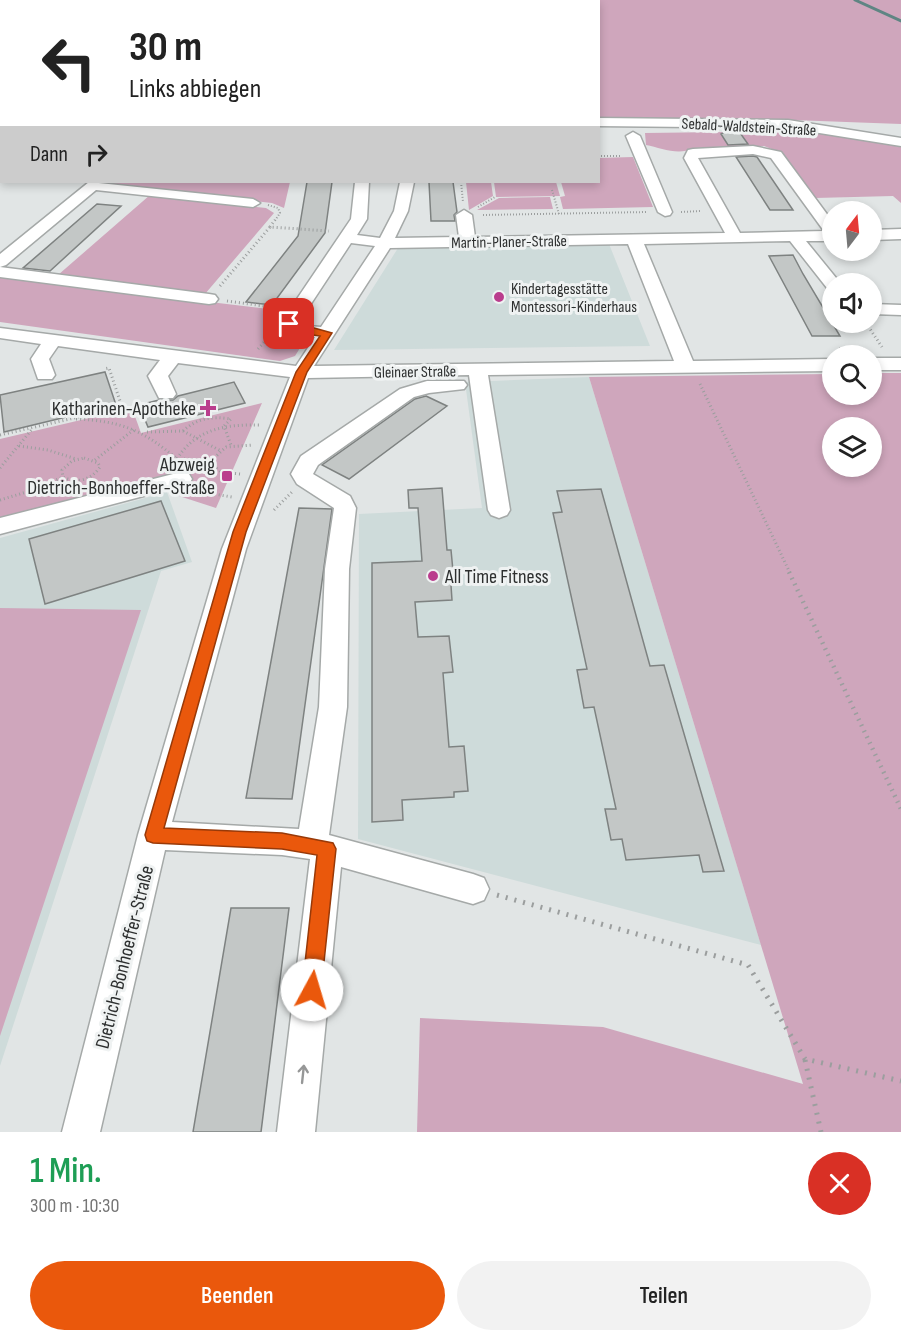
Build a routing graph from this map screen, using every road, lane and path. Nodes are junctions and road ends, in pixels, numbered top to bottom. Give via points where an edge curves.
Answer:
1 (600, 122) edge
2 (632, 129) junction
3 (617, 138) dead end
4 (901, 142) edge
5 (95, 183) edge
6 (362, 183) edge
7 (407, 183) edge
8 (552, 190) dead end
9 (253, 203) dead end
10 (721, 211) junction
11 (665, 212) junction
12 (559, 214) junction
13 (464, 215) joint
14 (822, 217) edge
15 (901, 234) edge
16 (349, 235) junction
17 (882, 235) edge
18 (794, 236) junction
19 (822, 236) edge
20 (735, 238) junction
21 (633, 239) junction
22 (468, 242) junction
23 (385, 243) junction
24 (0, 262) edge
25 (0, 272) edge
26 (824, 273) edge
27 (209, 299) junction
28 (882, 309) edge
29 (901, 310) edge
30 (293, 317) junction
31 (0, 333) edge
32 (327, 333) junction
33 (874, 333) edge
34 (53, 340) junction
35 (173, 357) junction
36 (822, 364) edge
37 (897, 364) edge
38 (243, 366) junction
39 (686, 367) junction
40 (104, 369) dead end
41 (470, 370) junction
42 (301, 372) junction
43 (45, 375) dead end
44 (166, 394) dead end
45 (125, 396) dead end
46 (119, 397) junction
47 (70, 418) junction
48 (224, 426) junction
49 (34, 427) junction
50 (136, 428) junction
51 (183, 431) junction
52 (146, 432) junction
53 (0, 435) edge
54 (275, 436) junction
55 (196, 437) junction
56 (231, 445) junction
57 (19, 446) junction
58 (221, 451) junction
59 (0, 458) edge
60 (8, 458) junction
61 (78, 459) junction
62 (95, 460) junction
63 (214, 461) junction
64 (0, 468) edge
65 (179, 469) junction
66 (63, 477) junction
67 (256, 487) junction
68 (0, 500) edge
69 (499, 510) dead end
70 (0, 526) edge
71 (901, 808) edge
72 (153, 835) junction
73 (319, 847) junction
74 (473, 889) joint
75 (804, 1059) junction
76 (901, 1081) edge
77 (81, 1132) edge
78 (296, 1132) edge
79 (821, 1132) edge

1 - 2 street, Sebald-Waldstein-Straße
2 - 3 street, Sebald-Waldstein-Straße
2 - 4 street, Sebald-Waldstein-Straße via 788,124
2 - 11 street
5 - 9 street
5 - 24 street
6 - 16 street via 359,219
7 - 23 street via 401,211
8 - 12 path
10 - 11 path
10 - 14 street via 691,155 700,151 776,155
10 - 20 street
11 - 12 path
12 - 13 path
13 - 22 street
15 - 17 street
16 - 23 street, Martin-Planer-Straße
16 - 27 path via 270,227
16 - 30 street
18 - 19 street, Martin-Planer-Straße
18 - 20 street, Martin-Planer-Straße
18 - 26 street
20 - 21 street, Martin-Planer-Straße
21 - 22 street, Martin-Planer-Straße
21 - 39 street
22 - 23 street, Martin-Planer-Straße
23 - 32 street
25 - 27 street
27 - 30 path
28 - 29 street
30 - 32 street via 304,331
30 - 38 path via 275,329
31 - 34 street, Gleinaer Straße
32 - 42 street
33 - 37 path
34 - 35 street, Gleinaer Straße
34 - 43 street via 40,358
35 - 38 street, Gleinaer Straße
35 - 44 street via 158,376
36 - 39 street, Gleinaer Straße
38 - 42 street, Gleinaer Straße
39 - 41 street, Gleinaer Straße
39 - 71 path via 696,376
40 - 46 path via 109,368
41 - 42 street, Gleinaer Straße
41 - 69 street
41 - 73 street via 455,386 427,387 407,393 309,461 302,474 342,501 345,508 337,569 333,707
42 - 54 street, Dietrich-Bonhoeffer-Straße
45 - 46 path
46 - 47 path via 122,406
47 - 49 path
47 - 50 path via 111,421
48 - 51 path via 231,419 208,417
48 - 54 path via 236,424
48 - 55 path
48 - 56 path
49 - 53 path
49 - 57 path
50 - 52 path
50 - 62 path
51 - 52 path
51 - 55 path
52 - 65 path
54 - 56 path
54 - 67 street, Dietrich-Bonhoeffer-Straße
55 - 58 path
55 - 65 path via 181,450
56 - 58 path
57 - 60 path
57 - 61 path
58 - 63 path
59 - 60 path
60 - 64 path
61 - 62 path
61 - 66 path via 64,467
62 - 66 path via 100,467 89,478 77,481
63 - 65 path
63 - 67 path via 221,472
65 - 67 path via 184,484 197,492
65 - 70 street
66 - 68 path
67 - 72 street, Dietrich-Bonhoeffer-Straße via 219,598
72 - 73 street via 282,841
72 - 77 street, Dietrich-Bonhoeffer-Straße
73 - 74 street
78 -> 73 street
74 - 75 path via 748,965
75 - 76 path
75 - 79 path

